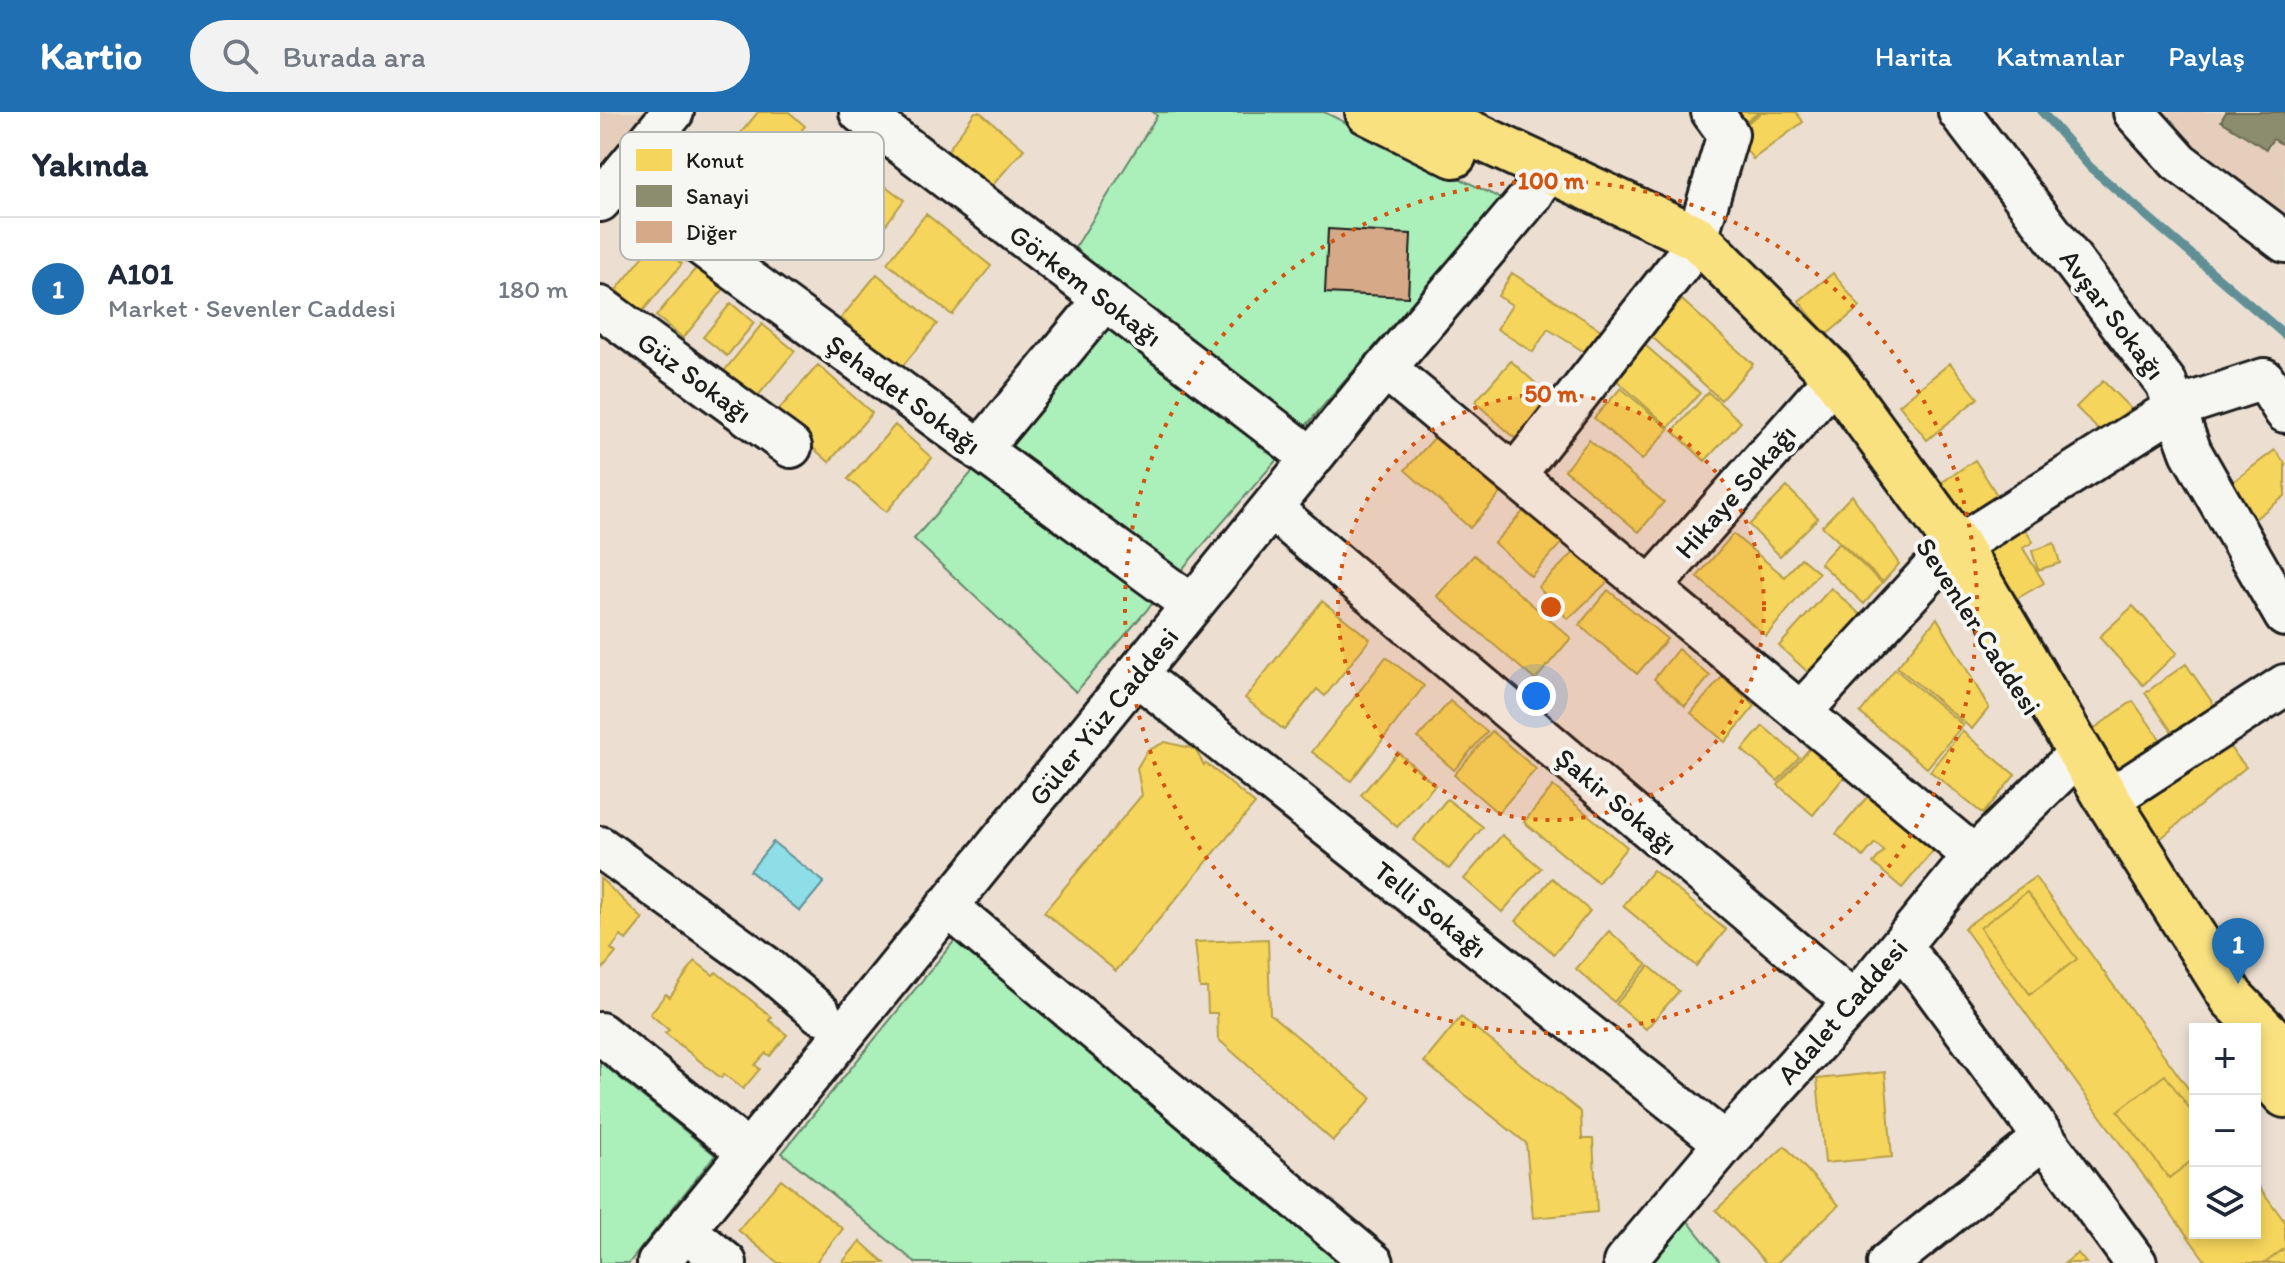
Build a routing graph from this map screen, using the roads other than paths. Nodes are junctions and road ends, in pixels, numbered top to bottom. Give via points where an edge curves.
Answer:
1 (673, 112) edge
2 (860, 112) edge
3 (1368, 112) edge
4 (1425, 112) edge
5 (1712, 112) edge
6 (1959, 112) edge
7 (2134, 112) edge
8 (657, 132) edge
9 (1540, 182) junction
10 (2285, 242) edge
11 (1689, 250) junction
12 (707, 260) edge
13 (1105, 299) junction
14 (600, 307) edge
15 (1385, 368) junction
16 (1820, 395) junction
17 (2175, 408) junction
18 (2285, 412) edge
19 (791, 447) dead end
20 (980, 450) junction
21 (1312, 458) junction
22 (1515, 475) junction
23 (1271, 508) junction
24 (1949, 553) junction
25 (1651, 587) junction
26 (1192, 605) junction
27 (2285, 616) edge
28 (1136, 674) junction
29 (2285, 685) edge
30 (1801, 712) junction
31 (2075, 761) junction
32 (2108, 800) junction
33 (600, 847) edge
34 (1974, 856) junction
35 (947, 906) junction
36 (1900, 946) junction
37 (1854, 1002) junction
38 (820, 1013) dead end
39 (2221, 1023) edge
40 (600, 1033) edge
41 (2285, 1052) edge
42 (2261, 1069) edge
43 (2285, 1095) edge
44 (2044, 1138) junction
45 (1725, 1143) junction
46 (747, 1151) junction
47 (685, 1230) junction
48 (658, 1263) edge
49 (726, 1263) edge
50 (1373, 1263) edge
51 (1624, 1263) edge
52 (1888, 1263) edge
53 (2136, 1263) edge

1 - 8 street
2 - 13 street, Görkem Sokağı
3 - 9 main road, Sevenler Caddesi
4 - 9 main road, Sevenler Caddesi
5 - 11 street via 1728,134
6 - 17 street, Avşar Sokağı via 2166,383
7 - 10 street via 2179,162
9 - 11 main road, Sevenler Caddesi
9 - 15 street, Güler Yüz Caddesi
11 - 16 main road, Sevenler Caddesi via 1721,292
11 - 22 street
11 - 24 main road, Sevenler Caddesi via 1831,372
12 - 20 street, Şehadet Sokağı
13 - 20 street
13 - 21 street, Görkem Sokağı
14 - 19 street, Güz Sokağı
15 - 21 street, Güler Yüz Caddesi
15 - 22 street
16 - 24 main road, Sevenler Caddesi
16 - 25 street, Hikaye Sokağı
17 - 18 street via 2264,379
17 - 24 street
17 - 27 street, Avşar Sokağı via 2191,452
20 - 26 street, Şehadet Sokağı
21 - 23 street, Güler Yüz Caddesi
22 - 25 street
23 - 26 street, Güler Yüz Caddesi
23 - 37 street, Şakir Sokağı
24 - 30 street
24 - 31 main road, Sevenler Caddesi
25 - 30 street
26 - 28 street, Güler Yüz Caddesi
28 - 35 street, Güler Yüz Caddesi
28 - 45 street, Telli Sokağı
29 - 32 street
30 - 34 street
31 - 32 main road, Sevenler Caddesi
31 - 34 street, Adalet Caddesi
31 - 39 main road, Sevenler Caddesi via 2180,969
32 - 41 main road, Sevenler Caddesi via 2232,998
33 - 38 street via 765,966
34 - 36 street, Adalet Caddesi
35 - 46 street, Güler Yüz Caddesi
35 - 50 street
36 - 37 street, Adalet Caddesi
36 - 44 street
37 - 45 street, Adalet Caddesi
40 - 46 street
42 - 43 main road
44 - 52 street
44 - 53 street
45 - 51 street, Adalet Caddesi
46 - 47 street, Güler Yüz Caddesi
47 - 48 street, Güler Yüz Caddesi
47 - 49 street

